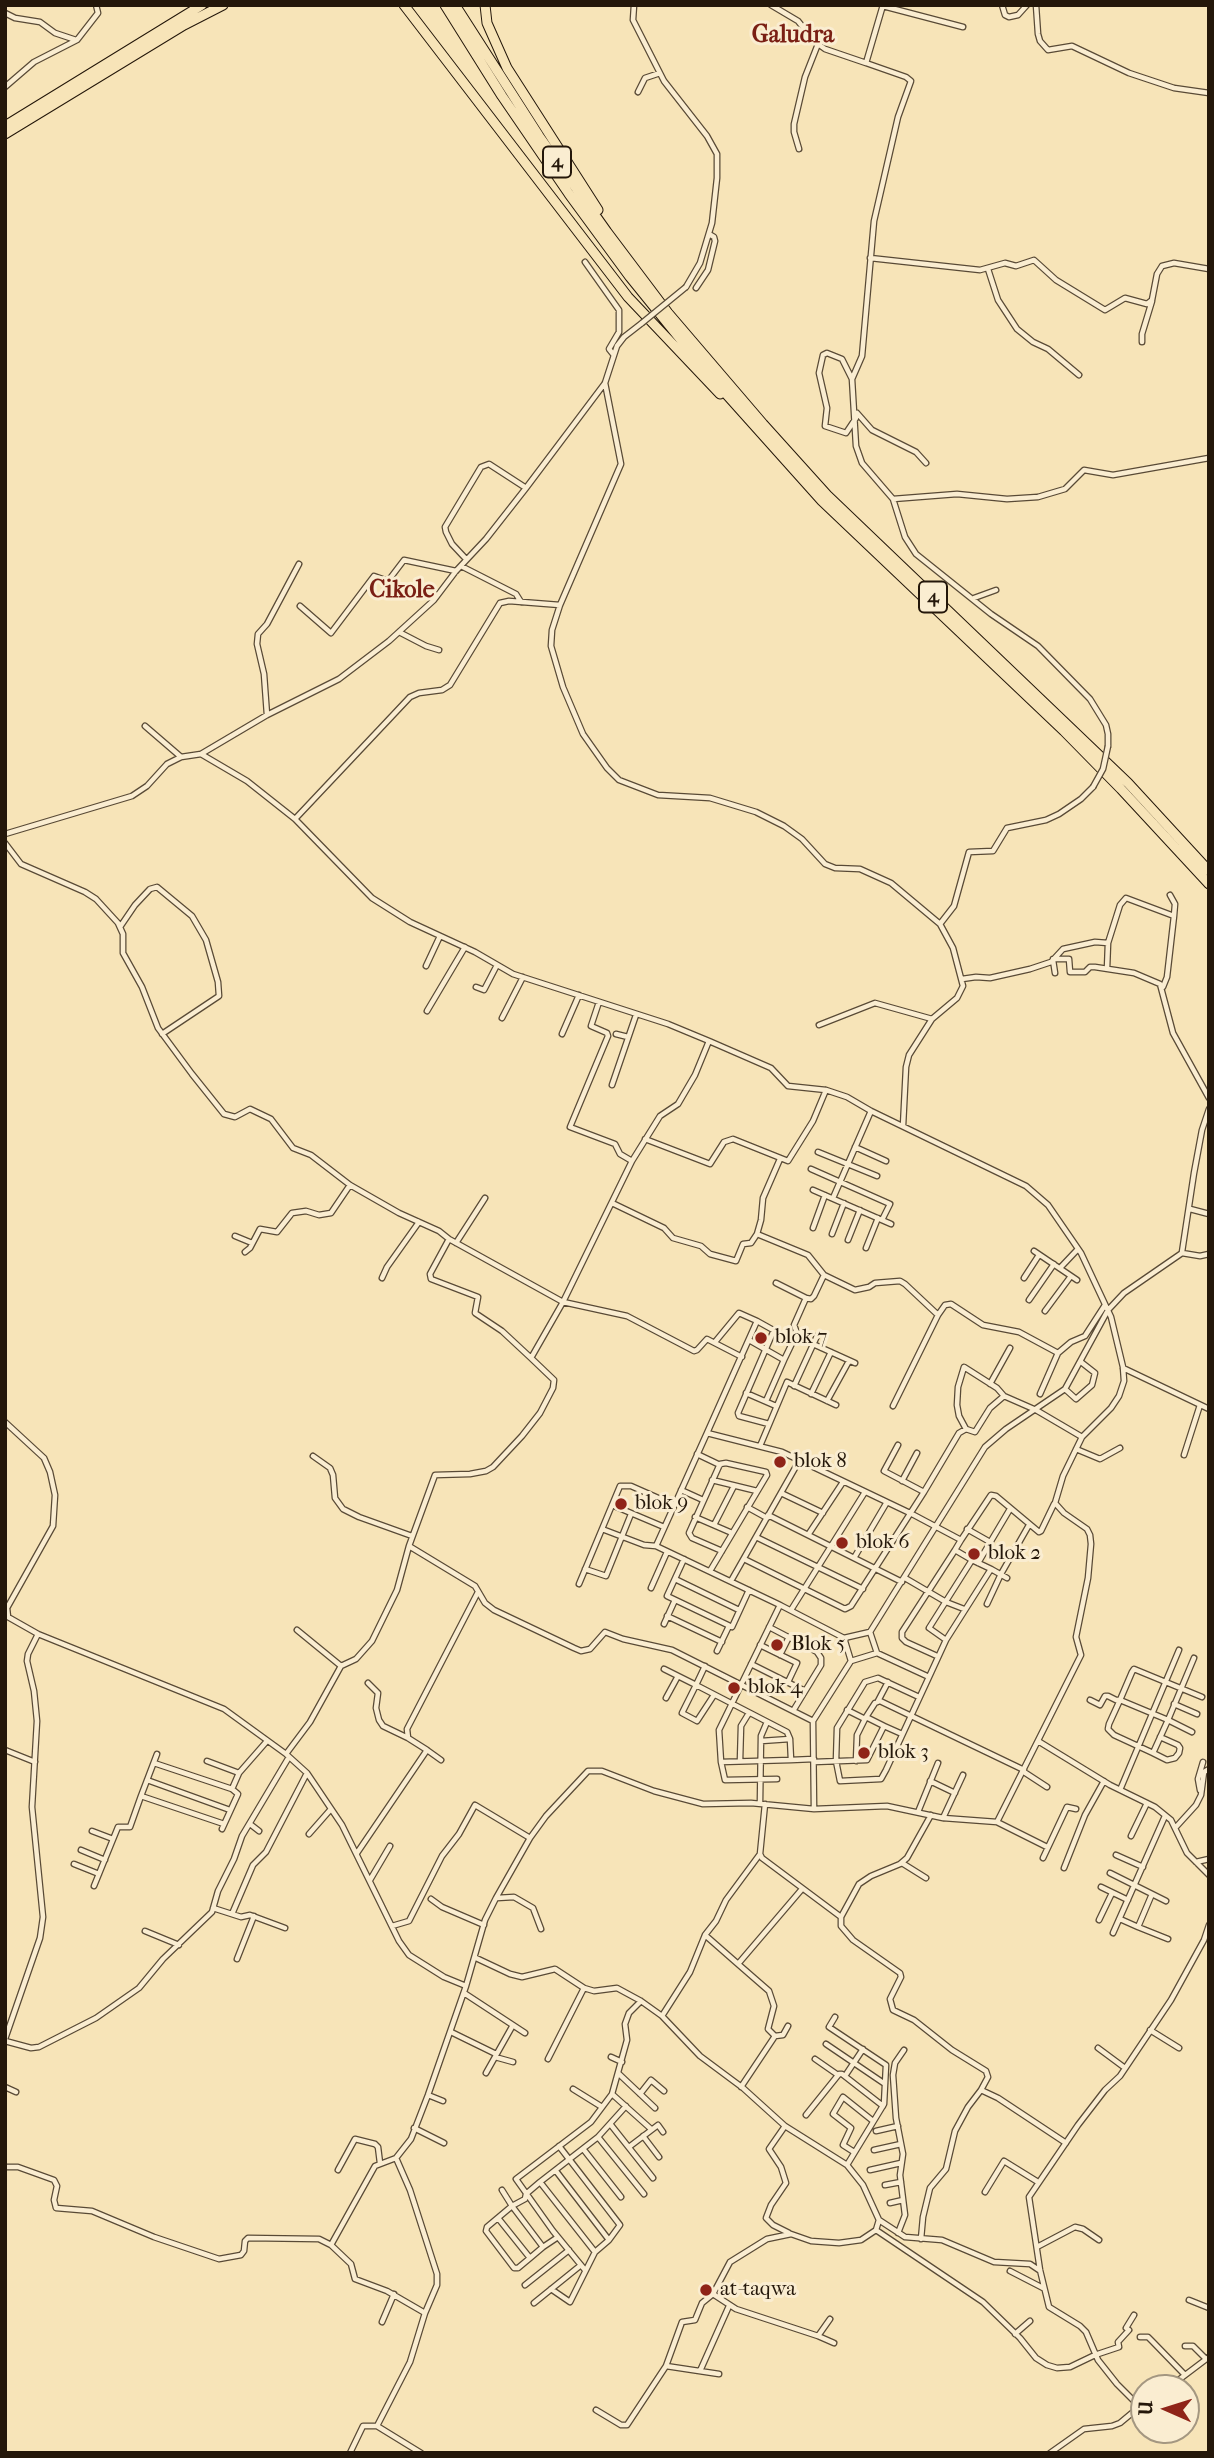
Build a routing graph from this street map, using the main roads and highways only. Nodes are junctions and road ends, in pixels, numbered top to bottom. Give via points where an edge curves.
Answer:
1 (200, 5) edge
2 (216, 5) edge
3 (223, 5) edge
4 (404, 5) edge
5 (445, 5) edge
6 (455, 5) edge
7 (485, 5) edge
8 (182, 22) junction
9 (5, 127) edge
10 (5, 134) edge
11 (668, 313) junction
12 (757, 429) junction
13 (1209, 871) edge
14 (1209, 884) edge

1 - 8 highway
2 - 8 highway
3 - 8 highway
4 - 12 highway via 628,297
5 - 12 highway, 4 via 600,237
6 - 11 highway, 4 via 561,168
7 - 11 highway via 487,23 508,68
8 - 9 highway
8 - 10 highway
11 - 13 highway, 4 via 827,495 1128,783
12 - 14 highway, 4 via 862,541 1102,769

